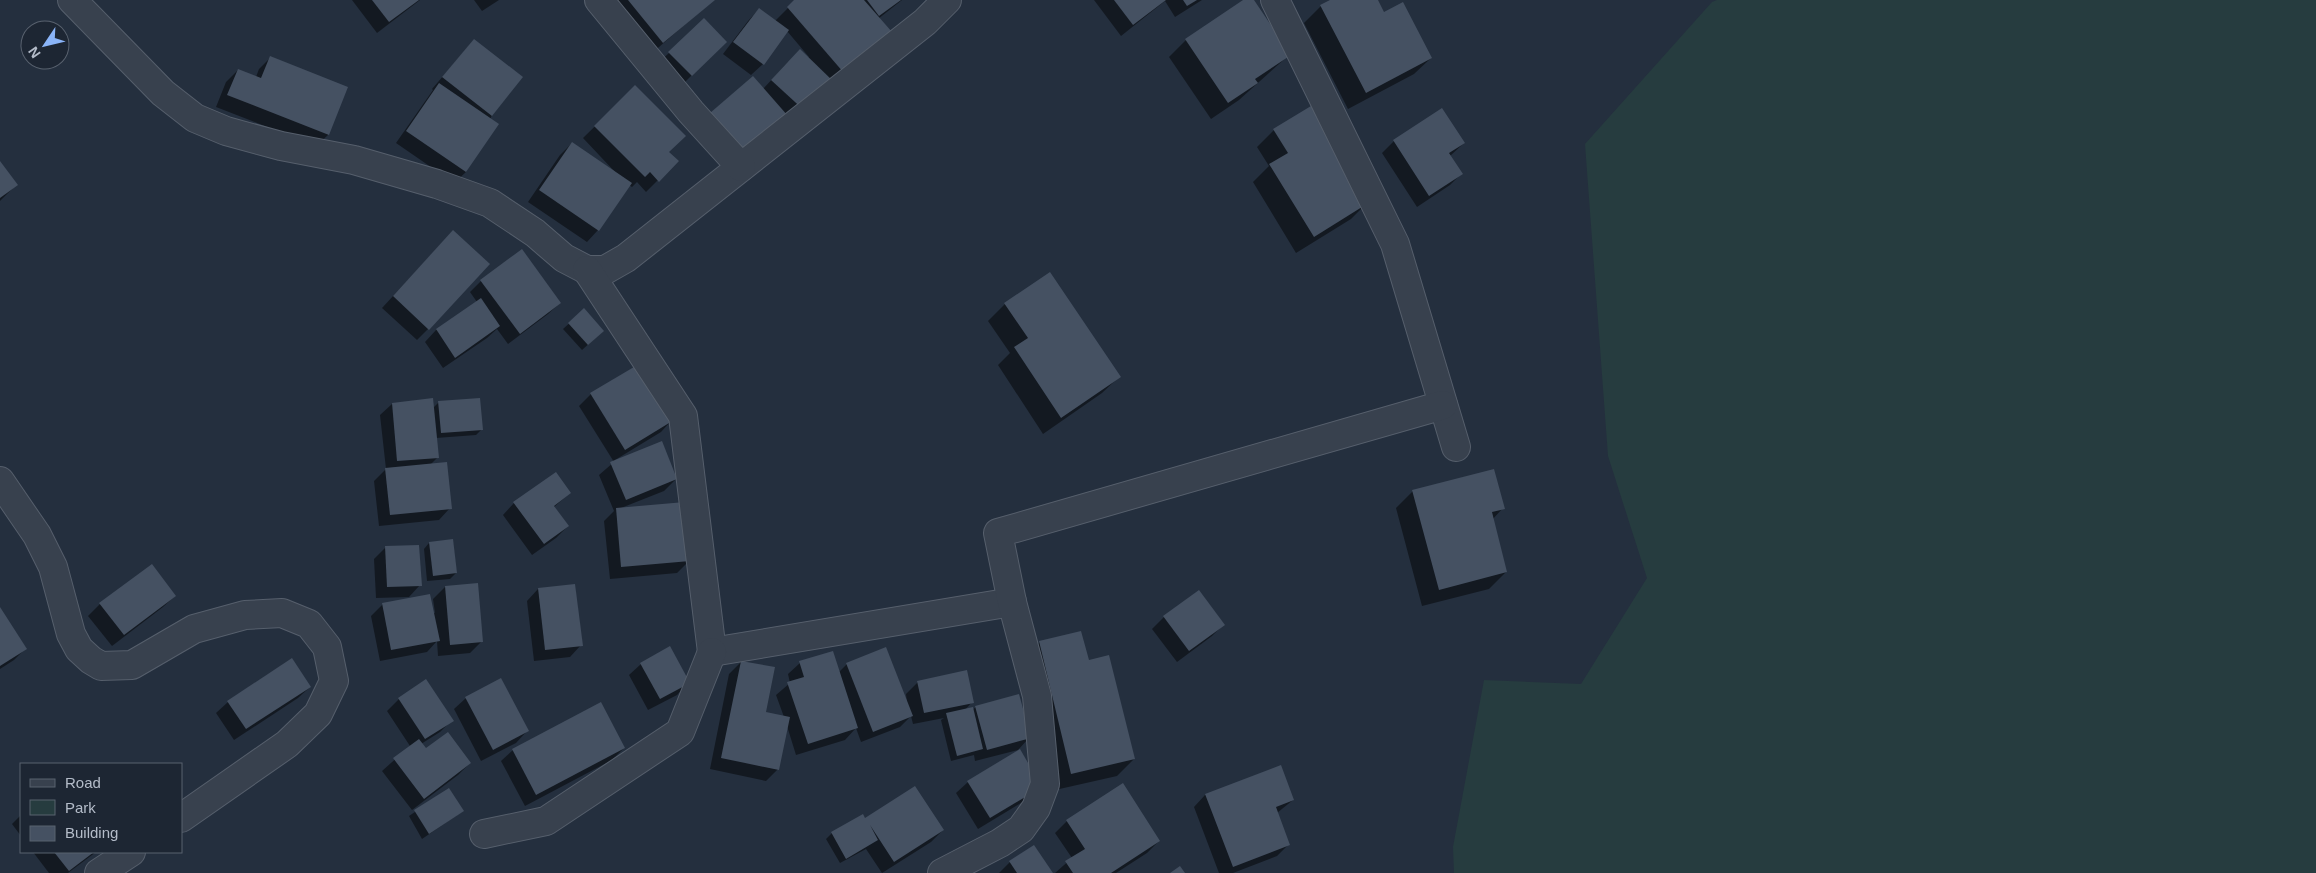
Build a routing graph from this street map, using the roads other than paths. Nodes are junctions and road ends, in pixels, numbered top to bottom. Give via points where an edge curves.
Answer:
1 (72, 0) edge
2 (599, 0) edge
3 (948, 0) edge
4 (1274, 0) edge
5 (741, 167) junction
6 (586, 270) junction
7 (1443, 405) junction
8 (1456, 447) dead end
9 (0, 481) edge
10 (1012, 602) junction
11 (712, 652) junction
12 (182, 817) edge
13 (484, 834) dead end
14 (128, 853) edge
15 (98, 873) edge
16 (942, 873) edge

1 - 6 street via 163,93 195,118 226,131 363,163 490,203 535,233 564,258
2 - 5 street
3 - 5 street via 925,22
4 - 7 street via 1395,244
5 - 6 street via 626,258 605,270
6 - 11 street via 683,416
7 - 8 street
7 - 10 street via 998,533
9 - 12 street via 37,535 53,567 79,649 101,666 132,665 194,629 244,615 282,613 309,624 327,647 334,681 318,714 287,744
10 - 11 street
10 - 16 street via 1037,696 1045,784 1036,808 1021,829
11 - 13 street via 680,732 546,821
14 - 15 street

